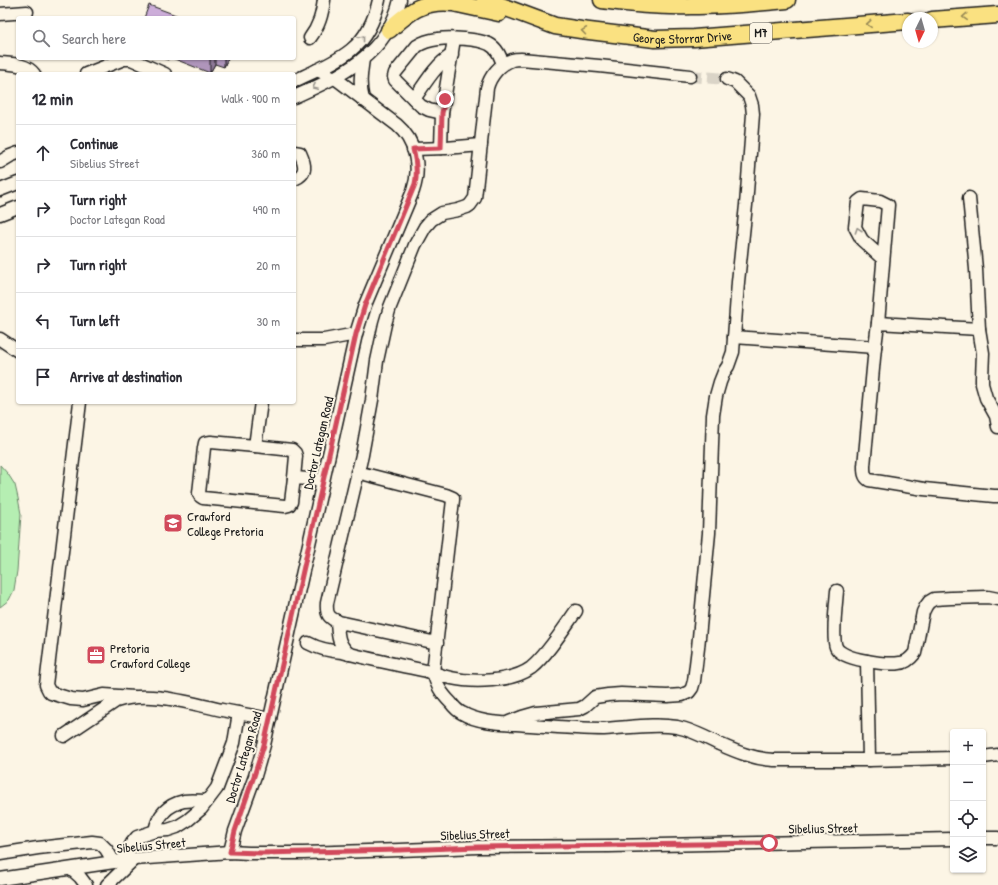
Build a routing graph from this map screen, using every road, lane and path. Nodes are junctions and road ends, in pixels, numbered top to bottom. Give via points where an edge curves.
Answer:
1 (324, 0) edge
2 (379, 0) edge
3 (400, 0) edge
4 (485, 0) edge
5 (602, 0) edge
6 (787, 0) edge
7 (27, 12) dead end
8 (0, 14) edge
9 (998, 15) edge
10 (938, 20) edge
11 (902, 21) edge
12 (555, 26) junction
13 (389, 30) junction
14 (310, 38) dead end
15 (454, 39) junction
16 (452, 55) junction
17 (340, 57) junction
18 (363, 59) junction
19 (121, 60) edge
20 (133, 60) edge
21 (0, 63) edge
22 (504, 64) junction
23 (317, 70) junction
24 (32, 72) edge
25 (91, 72) edge
26 (160, 72) edge
27 (690, 76) tunnel mouth
28 (335, 78) junction
29 (727, 79) tunnel mouth
30 (296, 80) edge
31 (296, 96) edge
32 (414, 99) junction
33 (363, 100) junction
34 (442, 113) junction
35 (481, 145) junction
36 (441, 148) junction
37 (413, 149) junction
38 (296, 152) edge
39 (16, 154) edge
40 (0, 162) edge
41 (296, 178) edge
42 (16, 184) edge
43 (0, 190) edge
44 (969, 198) dead end
45 (16, 208) edge
46 (0, 214) edge
47 (883, 259) junction
48 (878, 323) junction
49 (979, 329) junction
50 (356, 334) junction
51 (734, 337) junction
52 (0, 339) edge
53 (296, 340) edge
54 (875, 347) junction
55 (16, 350) edge
56 (80, 404) edge
57 (261, 404) edge
58 (998, 427) edge
59 (255, 446) junction
60 (357, 472) junction
61 (294, 478) junction
62 (324, 480) junction
63 (998, 496) edge
64 (837, 592) dead end
65 (998, 599) edge
66 (576, 611) dead end
67 (337, 621) junction
68 (288, 639) junction
69 (436, 643) junction
70 (345, 653) junction
71 (867, 661) junction
72 (433, 672) junction
73 (134, 697) junction
74 (239, 713) junction
75 (270, 719) junction
76 (507, 724) junction
77 (64, 736) dead end
78 (998, 755) edge
79 (986, 757) edge
80 (950, 758) edge
81 (869, 760) junction
82 (207, 801) junction
83 (155, 831) junction
84 (986, 838) edge
85 (998, 838) edge
86 (950, 839) edge
87 (230, 852) junction
88 (0, 854) edge
89 (124, 861) junction
90 (71, 869) junction
91 (0, 879) edge
92 (86, 885) edge
93 (107, 885) edge

1 - 14 street via 316,30
17 -> 2 street via 364,36 375,15
3 - 13 street
4 - 12 main road, George Storrar Drive / M7
5 - 6 main road via 662,6 725,5
7 - 8 street
9 -> 10 main road
11 -> 12 main road, George Storrar Drive / M7 via 678,39 655,39
12 - 13 main road via 446,2 416,8
13 - 18 street
15 - 16 street
15 - 22 street via 488,44 497,52
15 - 32 street via 439,39 421,44 395,73 395,80
16 - 32 street via 434,71
16 - 34 street
17 - 23 street
17 - 28 street
18 - 28 street
18 - 33 street via 360,75
19 - 25 street
20 - 26 street
21 - 24 street via 24,66
22 - 27 street via 521,59
22 - 35 street via 490,79 487,88
23 - 28 street, Doctor Lategan Road
23 - 30 street
28 -> 31 street
28 - 33 street, Doctor Lategan Road
29 - 51 street via 735,82 749,96 753,114
32 - 34 street via 425,108
33 - 37 street, Doctor Lategan Road via 400,128
34 - 36 street
35 - 36 street
35 - 60 street via 475,198 467,207 442,213 431,220 415,245 390,307 377,361 365,439
36 - 37 street
37 - 50 street, Doctor Lategan Road via 417,165 415,184 365,305
38 - 41 street via 300,153 304,161 304,172
39 - 40 street
42 - 43 street
44 - 49 street
45 - 46 street
47 -> 47 street via 862,240 855,227 858,202 862,199 880,201 888,205
47 - 48 street
48 - 49 street
48 - 54 street
49 - 58 street via 983,353 983,388 996,416
50 - 53 street via 324,340
50 - 62 street, Doctor Lategan Road
51 - 54 street
51 - 76 street via 731,359 721,377 714,404 709,533 692,688 682,695 621,694 595,697 579,709 536,713
52 - 55 street
54 - 63 street via 864,466 866,478 924,490
56 - 73 street via 46,685 51,693 70,699 83,700 104,695
57 - 59 street
59 - 61 street via 292,450 295,453
59 - 61 street via 205,443 200,496 289,506
60 - 67 street via 326,609 329,616
60 - 69 street via 453,498
61 - 62 street
62 - 68 street, Doctor Lategan Road
64 - 71 street via 834,637 836,648 841,654
65 - 71 street via 934,599 923,612 917,648 908,661 888,664
66 - 72 street via 538,662 516,676 493,680 469,680
67 - 69 street
67 - 70 street via 340,644
68 - 70 street via 328,643
68 - 75 street, Doctor Lategan Road
69 - 72 street
70 - 72 street
71 - 81 street
72 - 76 street via 442,694 463,714
73 - 74 street via 164,698
73 - 77 street via 116,701
74 - 75 street
74 - 82 street via 234,743 216,788
75 - 87 street, Doctor Lategan Road
76 - 81 street via 592,729 666,726 692,731 747,756 763,759
78 - 79 street
80 - 81 street
82 - 83 street via 193,816 177,827
82 - 83 street via 185,801 171,807 160,816
83 - 89 street via 137,837
84 - 85 street
86 - 87 street, Sibelius Street
87 - 89 street, Sibelius Street
88 - 89 street via 92,842 100,843
89 - 90 street, Sibelius Street
89 - 93 street
90 - 91 street, Sibelius Street
90 - 92 street

